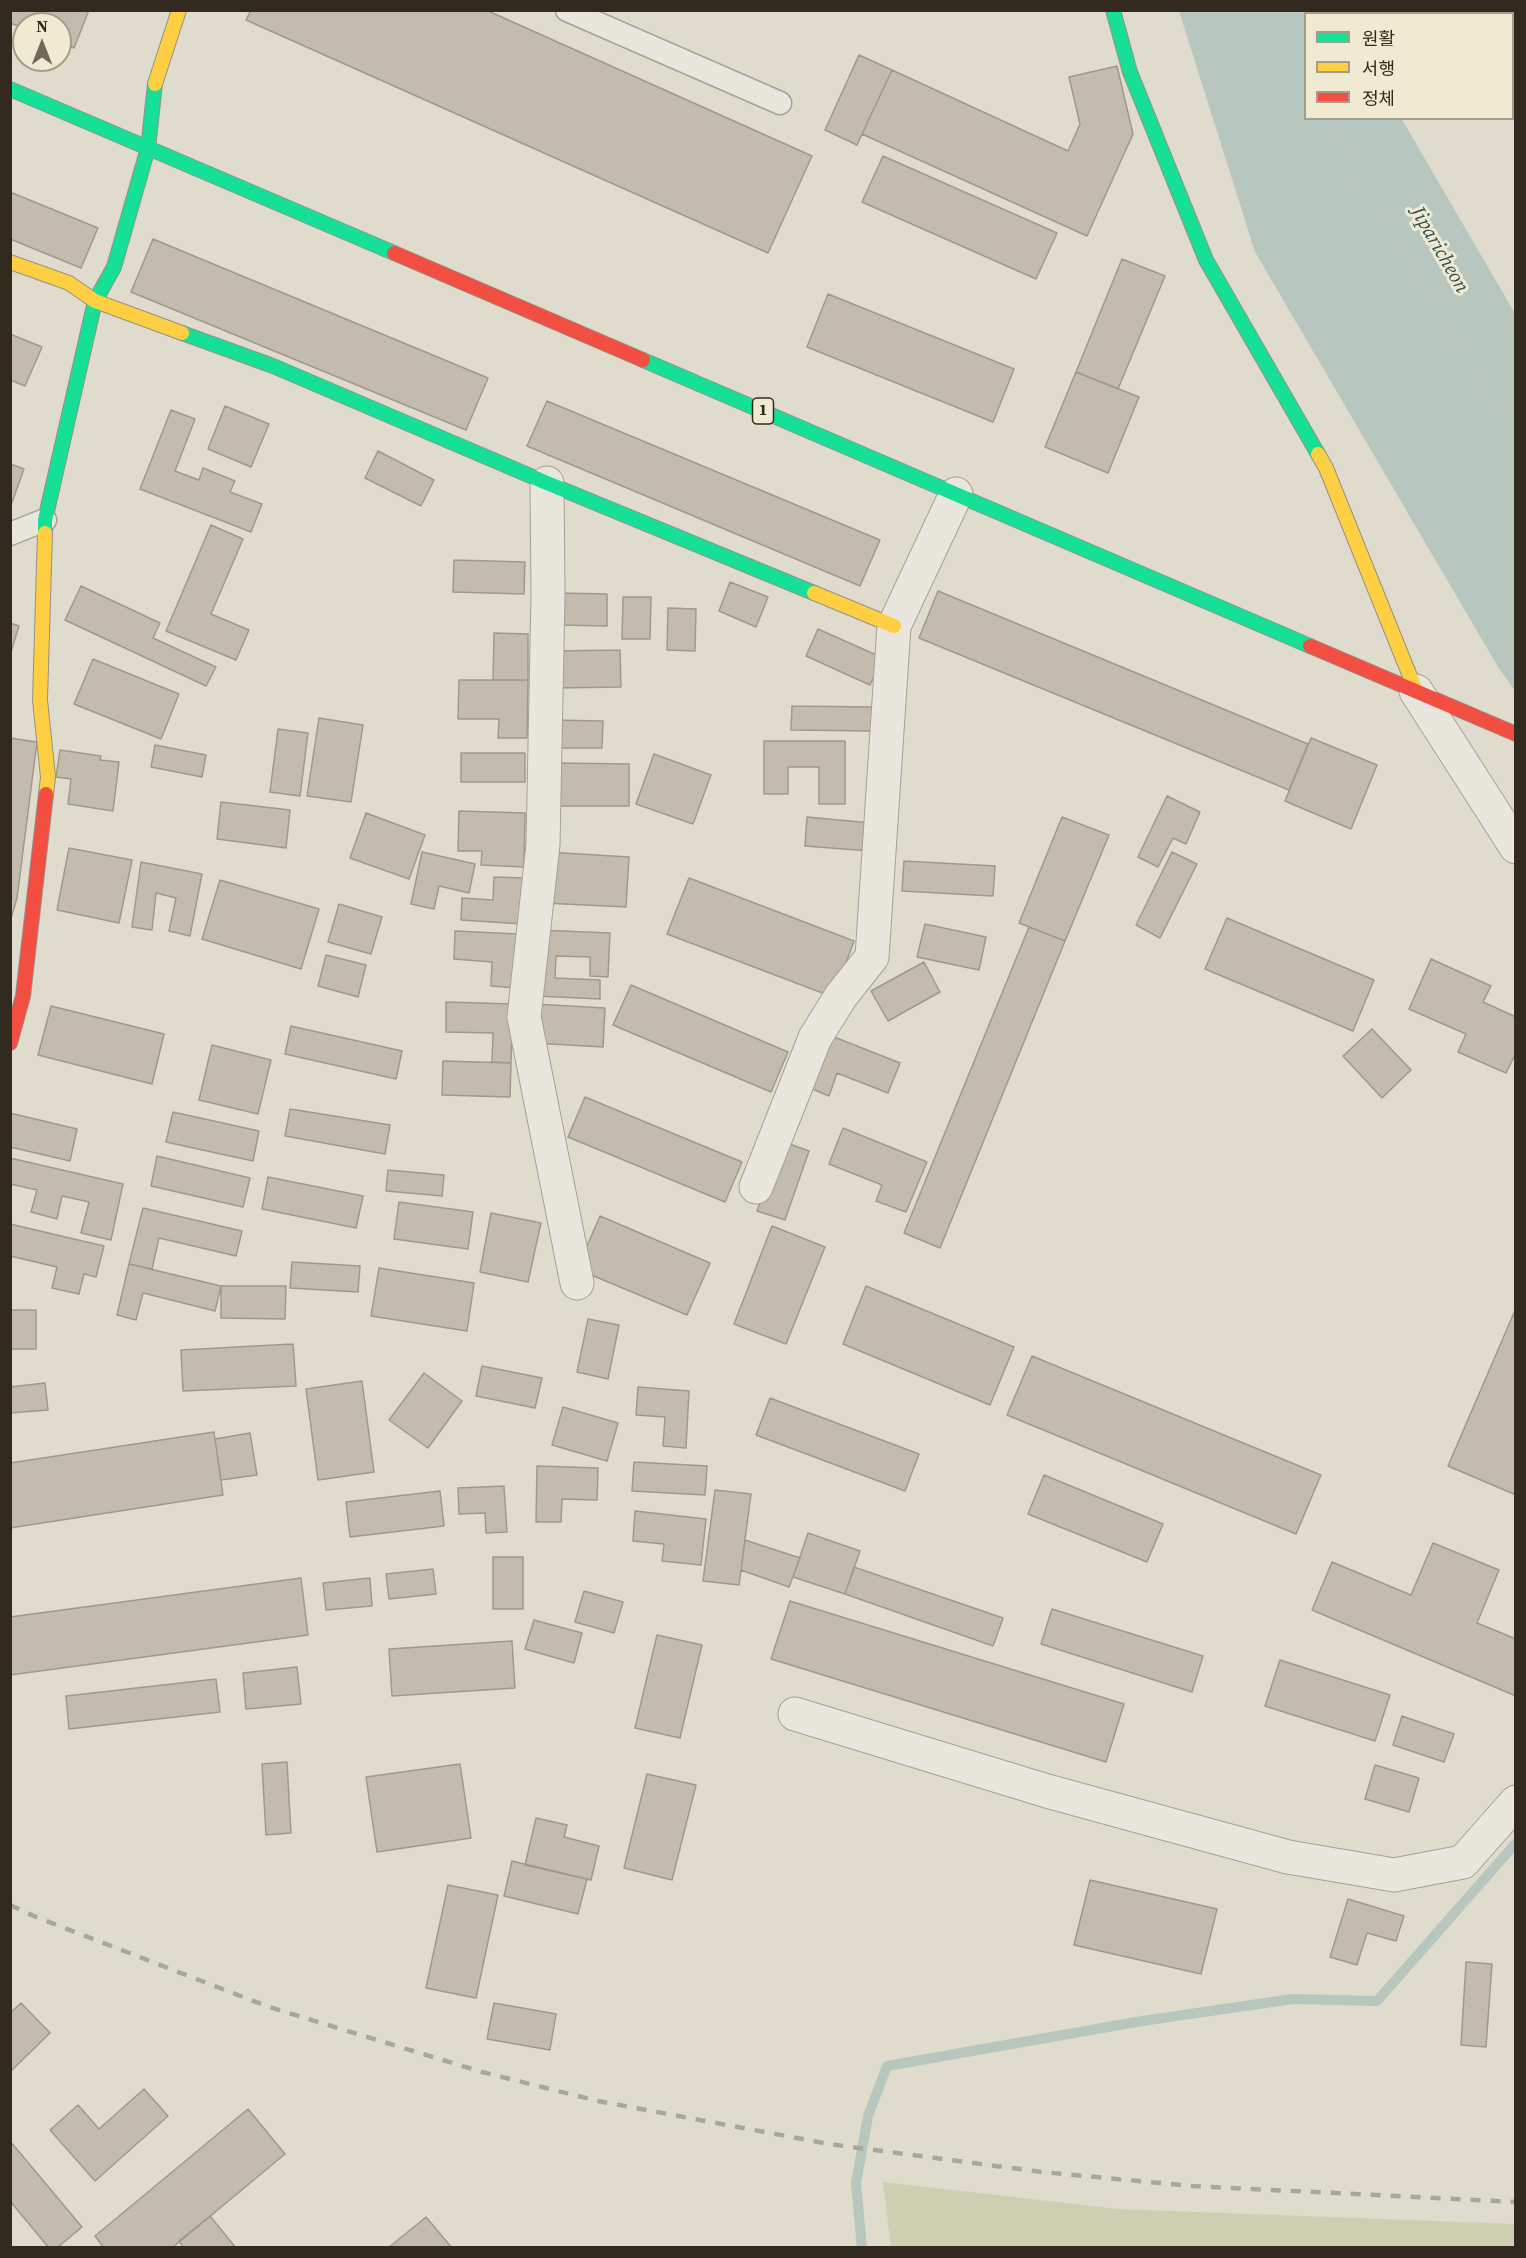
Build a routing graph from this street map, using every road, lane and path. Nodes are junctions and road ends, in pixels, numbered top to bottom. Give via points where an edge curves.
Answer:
1 (178, 10) edge
2 (567, 10) edge
3 (1113, 10) edge
4 (10, 89) edge
5 (780, 103) dead end
6 (148, 148) junction
7 (10, 262) edge
8 (95, 301) junction
9 (546, 483) junction
10 (956, 494) junction
11 (45, 520) junction
12 (10, 534) edge
13 (894, 626) junction
14 (1416, 691) junction
15 (1515, 734) edge
16 (1515, 847) edge
17 (10, 1043) edge
18 (756, 1187) dead end
19 (577, 1283) dead end
20 (795, 1714) dead end
21 (1515, 1802) edge

1 - 6 street via 155,84
2 - 5 lane
3 - 14 street via 1130,72 1206,260 1326,468
4 - 6 street, 1
6 - 8 street via 114,267
6 - 10 street, 1
7 - 8 street via 69,283
8 - 9 street via 273,366
8 - 11 street
9 - 13 street
9 - 19 street via 543,845 524,1017
10 - 13 street
10 - 14 street, 1
11 - 12 lane
11 - 17 street via 40,700 48,777 23,996
13 - 18 street via 872,957 815,1038
14 - 15 street, 1
14 - 16 street
20 - 21 street via 1047,1791 1288,1857 1394,1875 1463,1862

